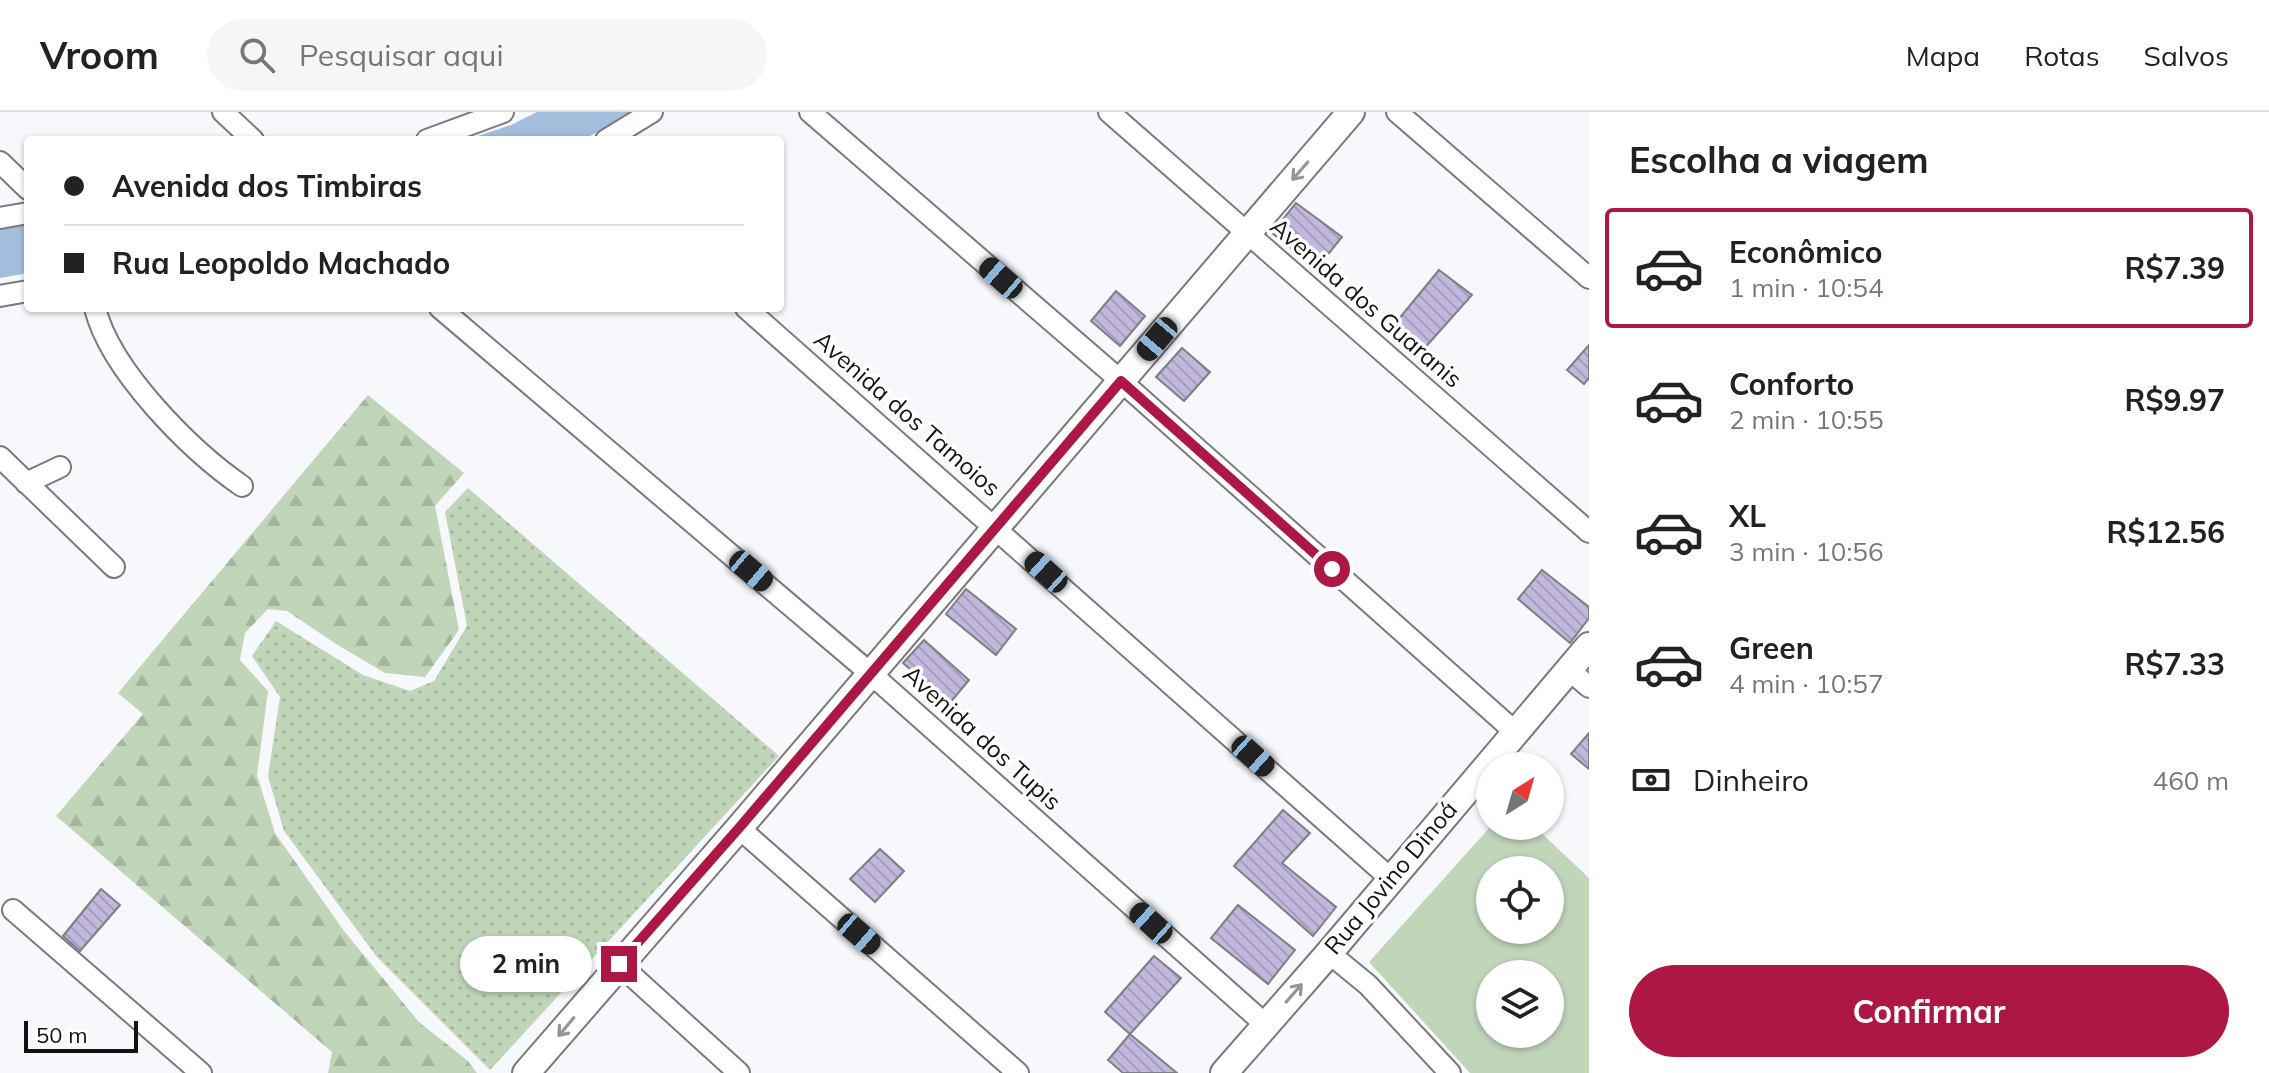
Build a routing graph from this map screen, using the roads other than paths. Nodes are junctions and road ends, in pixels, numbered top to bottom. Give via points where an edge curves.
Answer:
1 (223, 112) edge
2 (503, 112) edge
3 (652, 112) edge
4 (810, 112) edge
5 (1109, 112) edge
6 (1351, 112) edge
7 (1397, 112) edge
8 (249, 136) edge
9 (438, 136) edge
10 (613, 136) edge
11 (0, 162) edge
12 (24, 185) edge
13 (24, 214) edge
14 (0, 218) edge
15 (1246, 233) junction
16 (1589, 278) edge
17 (24, 292) edge
18 (0, 296) edge
19 (96, 312) edge
20 (445, 312) edge
21 (751, 312) edge
22 (1121, 381) junction
23 (0, 457) edge
24 (60, 467) dead end
25 (26, 483) junction
26 (242, 486) dead end
27 (995, 527) junction
28 (1589, 532) edge
29 (114, 567) dead end
30 (1589, 646) edge
31 (1568, 669) junction
32 (870, 673) junction
33 (1589, 687) edge
34 (1514, 731) junction
35 (739, 828) junction
36 (1391, 879) junction
37 (13, 910) dead end
38 (1329, 953) junction
39 (619, 964) junction
40 (1266, 1025) junction
41 (201, 1073) edge
42 (526, 1073) edge
43 (739, 1073) edge
44 (1018, 1073) edge
45 (1224, 1073) edge
46 (1450, 1073) edge

1 - 8 street
2 - 9 street
3 - 10 street
4 - 22 street
5 - 15 street, Avenida dos Guaranis
6 -> 15 main road
7 - 16 street
11 - 12 street
13 - 14 street
15 - 22 main road
15 - 28 street, Avenida dos Guaranis
17 - 18 street
19 - 26 street via 116,358 150,402
20 - 32 street, Avenida dos Tupis
21 - 27 street, Avenida dos Tamoios
22 - 27 main road
22 - 34 street
23 - 25 street
24 - 25 street
25 - 29 street
27 - 32 main road
27 - 36 street, Avenida dos Tamoios
30 - 31 main road, Rua Jovino Dinoá
31 - 33 street
31 - 34 main road, Rua Jovino Dinoá
32 - 35 main road
32 - 40 street, Avenida dos Tupis
34 - 36 main road, Rua Jovino Dinoá
35 - 39 main road
35 - 44 street
36 - 38 main road, Rua Jovino Dinoá
37 - 41 street
40 -> 38 main road, Rua Jovino Dinoá
38 - 46 street via 1368,985
39 -> 42 main road
39 - 43 street
40 - 45 main road, Rua Jovino Dinoá

